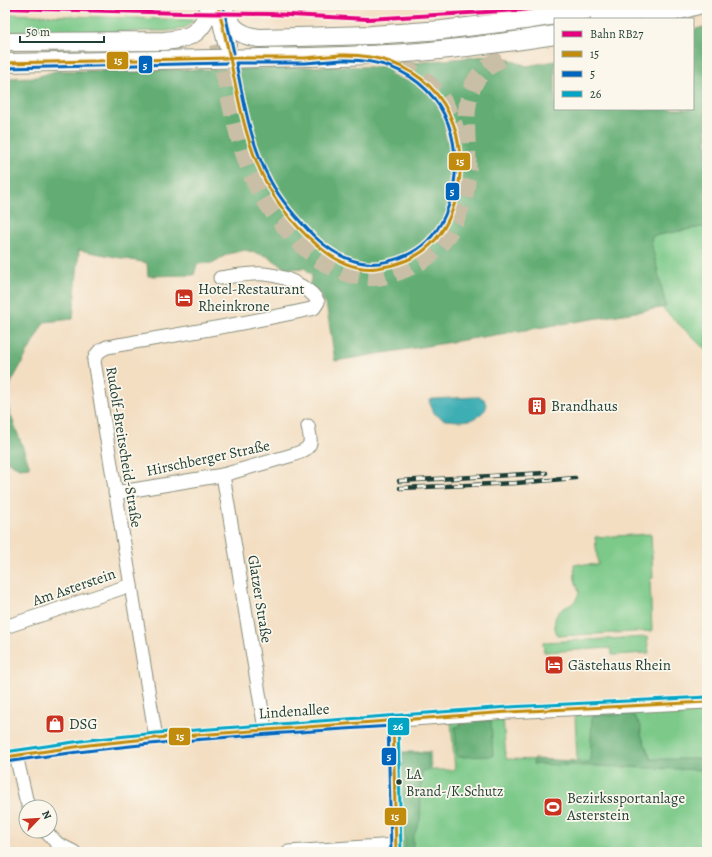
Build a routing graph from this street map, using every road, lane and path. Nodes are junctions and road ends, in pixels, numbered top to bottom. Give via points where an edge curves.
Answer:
1 (615, 5) edge
2 (663, 5) edge
3 (698, 5) edge
4 (217, 15) edge
5 (603, 18) edge
6 (651, 18) edge
7 (554, 26) edge
8 (554, 36) edge
9 (554, 36) edge
10 (5, 42) edge
11 (222, 43) tunnel mouth
12 (5, 53) edge
13 (509, 54) tunnel mouth
14 (360, 55) junction
15 (5, 63) edge
16 (399, 66) tunnel mouth
17 (220, 278) dead end
18 (308, 426) dead end
19 (223, 474) junction
20 (115, 493) junction
21 (131, 585) junction
22 (5, 627) edge
23 (707, 702) edge
24 (393, 721) junction
25 (265, 729) junction
26 (156, 738) junction
27 (11, 756) edge
28 (26, 799) edge
29 (53, 839) edge
30 (396, 849) edge
31 (74, 852) edge
32 (288, 852) edge

1 - 4 highway via 490,25 372,35 259,38 244,35
2 - 5 highway
3 - 6 highway
4 - 10 highway via 193,34 173,41
4 - 11 highway
7 - 12 highway via 405,43 320,48
8 - 13 highway
9 - 14 highway via 420,52
14 - 15 highway
14 - 16 highway
17 - 20 street, Rudolf-Breitscheid-Straße via 251,273 282,277 310,292 318,302 314,308 293,313 100,350 94,361
18 - 19 street, Hirschberger Straße via 310,443 300,452
19 - 20 street, Hirschberger Straße
19 - 25 street, Glatzer Straße
20 - 21 street, Rudolf-Breitscheid-Straße
21 - 22 street, Am Asterstein
21 - 26 street, Rudolf-Breitscheid-Straße
23 - 24 street, Lindenallee via 508,712
24 - 25 street, Lindenallee
24 - 30 street
25 - 26 street, Lindenallee
26 - 27 street, Lindenallee
27 - 28 street
29 - 31 street
30 - 32 street

